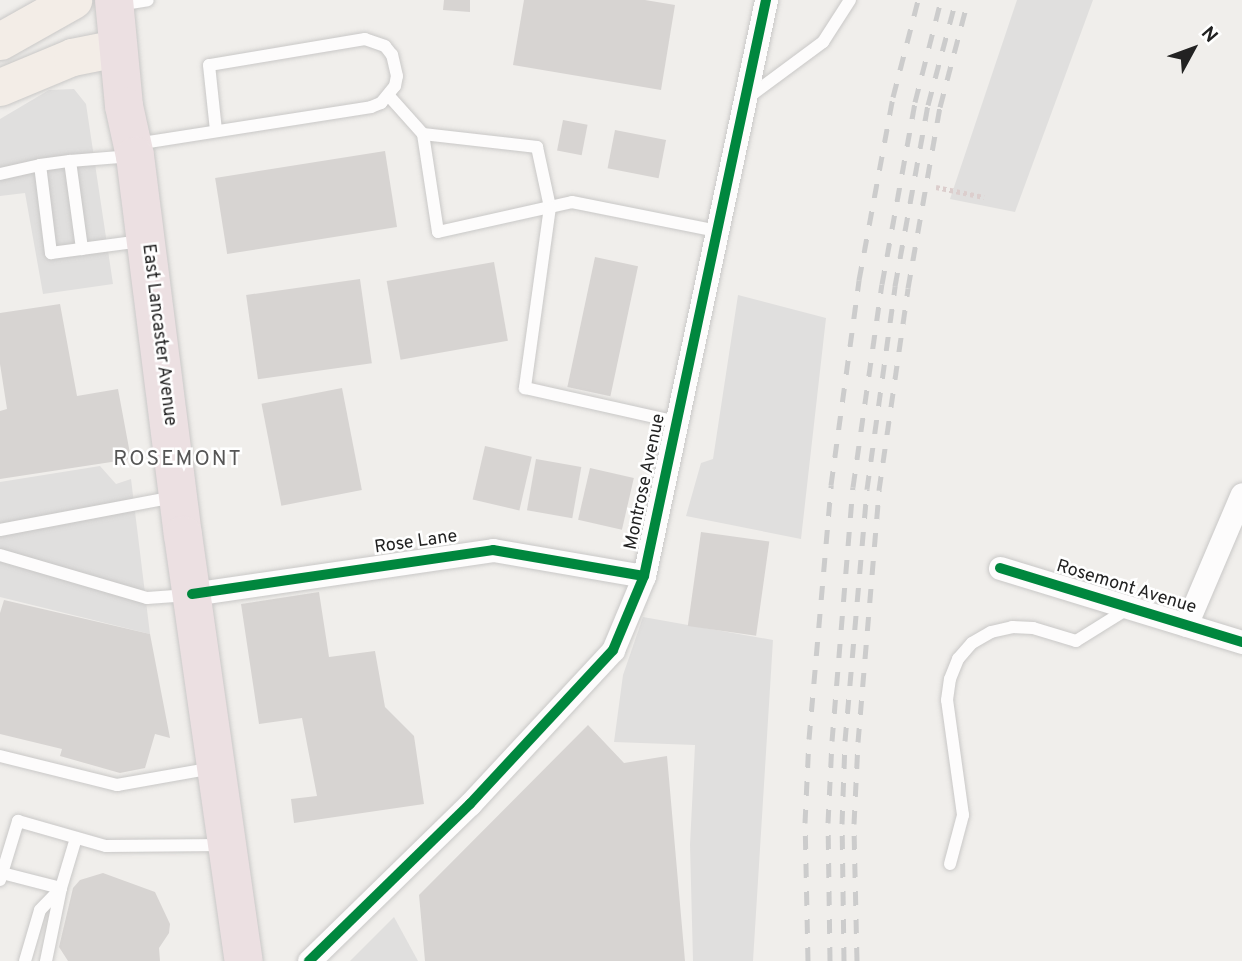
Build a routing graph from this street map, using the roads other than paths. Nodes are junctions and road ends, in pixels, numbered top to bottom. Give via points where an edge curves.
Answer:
1 (73, 0) edge
2 (850, 0) edge
3 (125, 2) edge
4 (765, 7) edge
5 (0, 41) edge
6 (117, 48) junction
7 (0, 87) edge
8 (389, 96) junction
9 (746, 100) junction
10 (216, 131) junction
11 (424, 134) junction
12 (134, 150) junction
13 (70, 161) junction
14 (40, 166) junction
15 (0, 174) edge
16 (550, 207) junction
17 (718, 231) junction
18 (146, 240) junction
19 (82, 249) junction
20 (677, 422) junction
21 (1242, 494) edge
22 (179, 496) junction
23 (0, 530) edge
24 (0, 555) edge
25 (1000, 568) dead end
26 (644, 576) junction
27 (192, 594) junction
28 (1129, 607) junction
29 (1186, 625) junction
30 (1242, 642) edge
31 (0, 756) edge
32 (217, 767) junction
33 (76, 838) junction
34 (228, 845) junction
35 (950, 864) dead end
36 (1, 876) edge
37 (61, 888) junction
38 (25, 961) edge
39 (46, 961) edge
40 (244, 961) edge
41 (309, 961) edge

1 - 5 main road
2 - 9 lane via 823,42
3 - 6 highway, East Lancaster Avenue
4 - 9 street, Montrose Avenue
6 - 7 main road via 72,57
6 - 12 highway, East Lancaster Avenue
8 - 10 lane via 370,107
8 - 10 lane via 397,76 392,55 385,46 365,38 209,65
8 - 11 lane
9 - 17 street, Montrose Avenue
10 - 12 lane
11 - 16 lane via 537,147
11 - 16 lane via 438,232
12 - 13 lane
12 - 18 highway, East Lancaster Avenue
13 - 14 lane
13 - 19 lane
14 - 15 lane
14 - 19 lane via 51,253
16 - 17 lane via 572,202
16 - 20 lane via 525,388
17 - 20 street, Montrose Avenue
18 - 19 lane
18 - 22 highway, East Lancaster Avenue
20 - 26 street, Montrose Avenue
21 - 29 street
22 - 23 lane
22 - 27 highway, East Lancaster Avenue
24 - 27 lane via 147,598
25 - 28 street, Rosemont Avenue
26 - 27 street, Rose Lane via 493,550
26 - 41 street, Montrose Avenue via 612,650 470,804
27 - 32 highway, East Lancaster Avenue
28 - 29 street, Rosemont Avenue
28 - 35 lane via 1076,641 1012,626 972,643 958,659 947,700 963,815
29 - 30 street, Rosemont Avenue
31 - 32 lane via 117,785
32 - 34 highway, East Lancaster Avenue
33 - 34 lane via 106,846
33 - 36 lane via 18,821
33 - 37 lane
34 - 40 highway, East Lancaster Avenue
36 - 37 lane
37 - 38 lane via 40,911
37 - 39 lane

